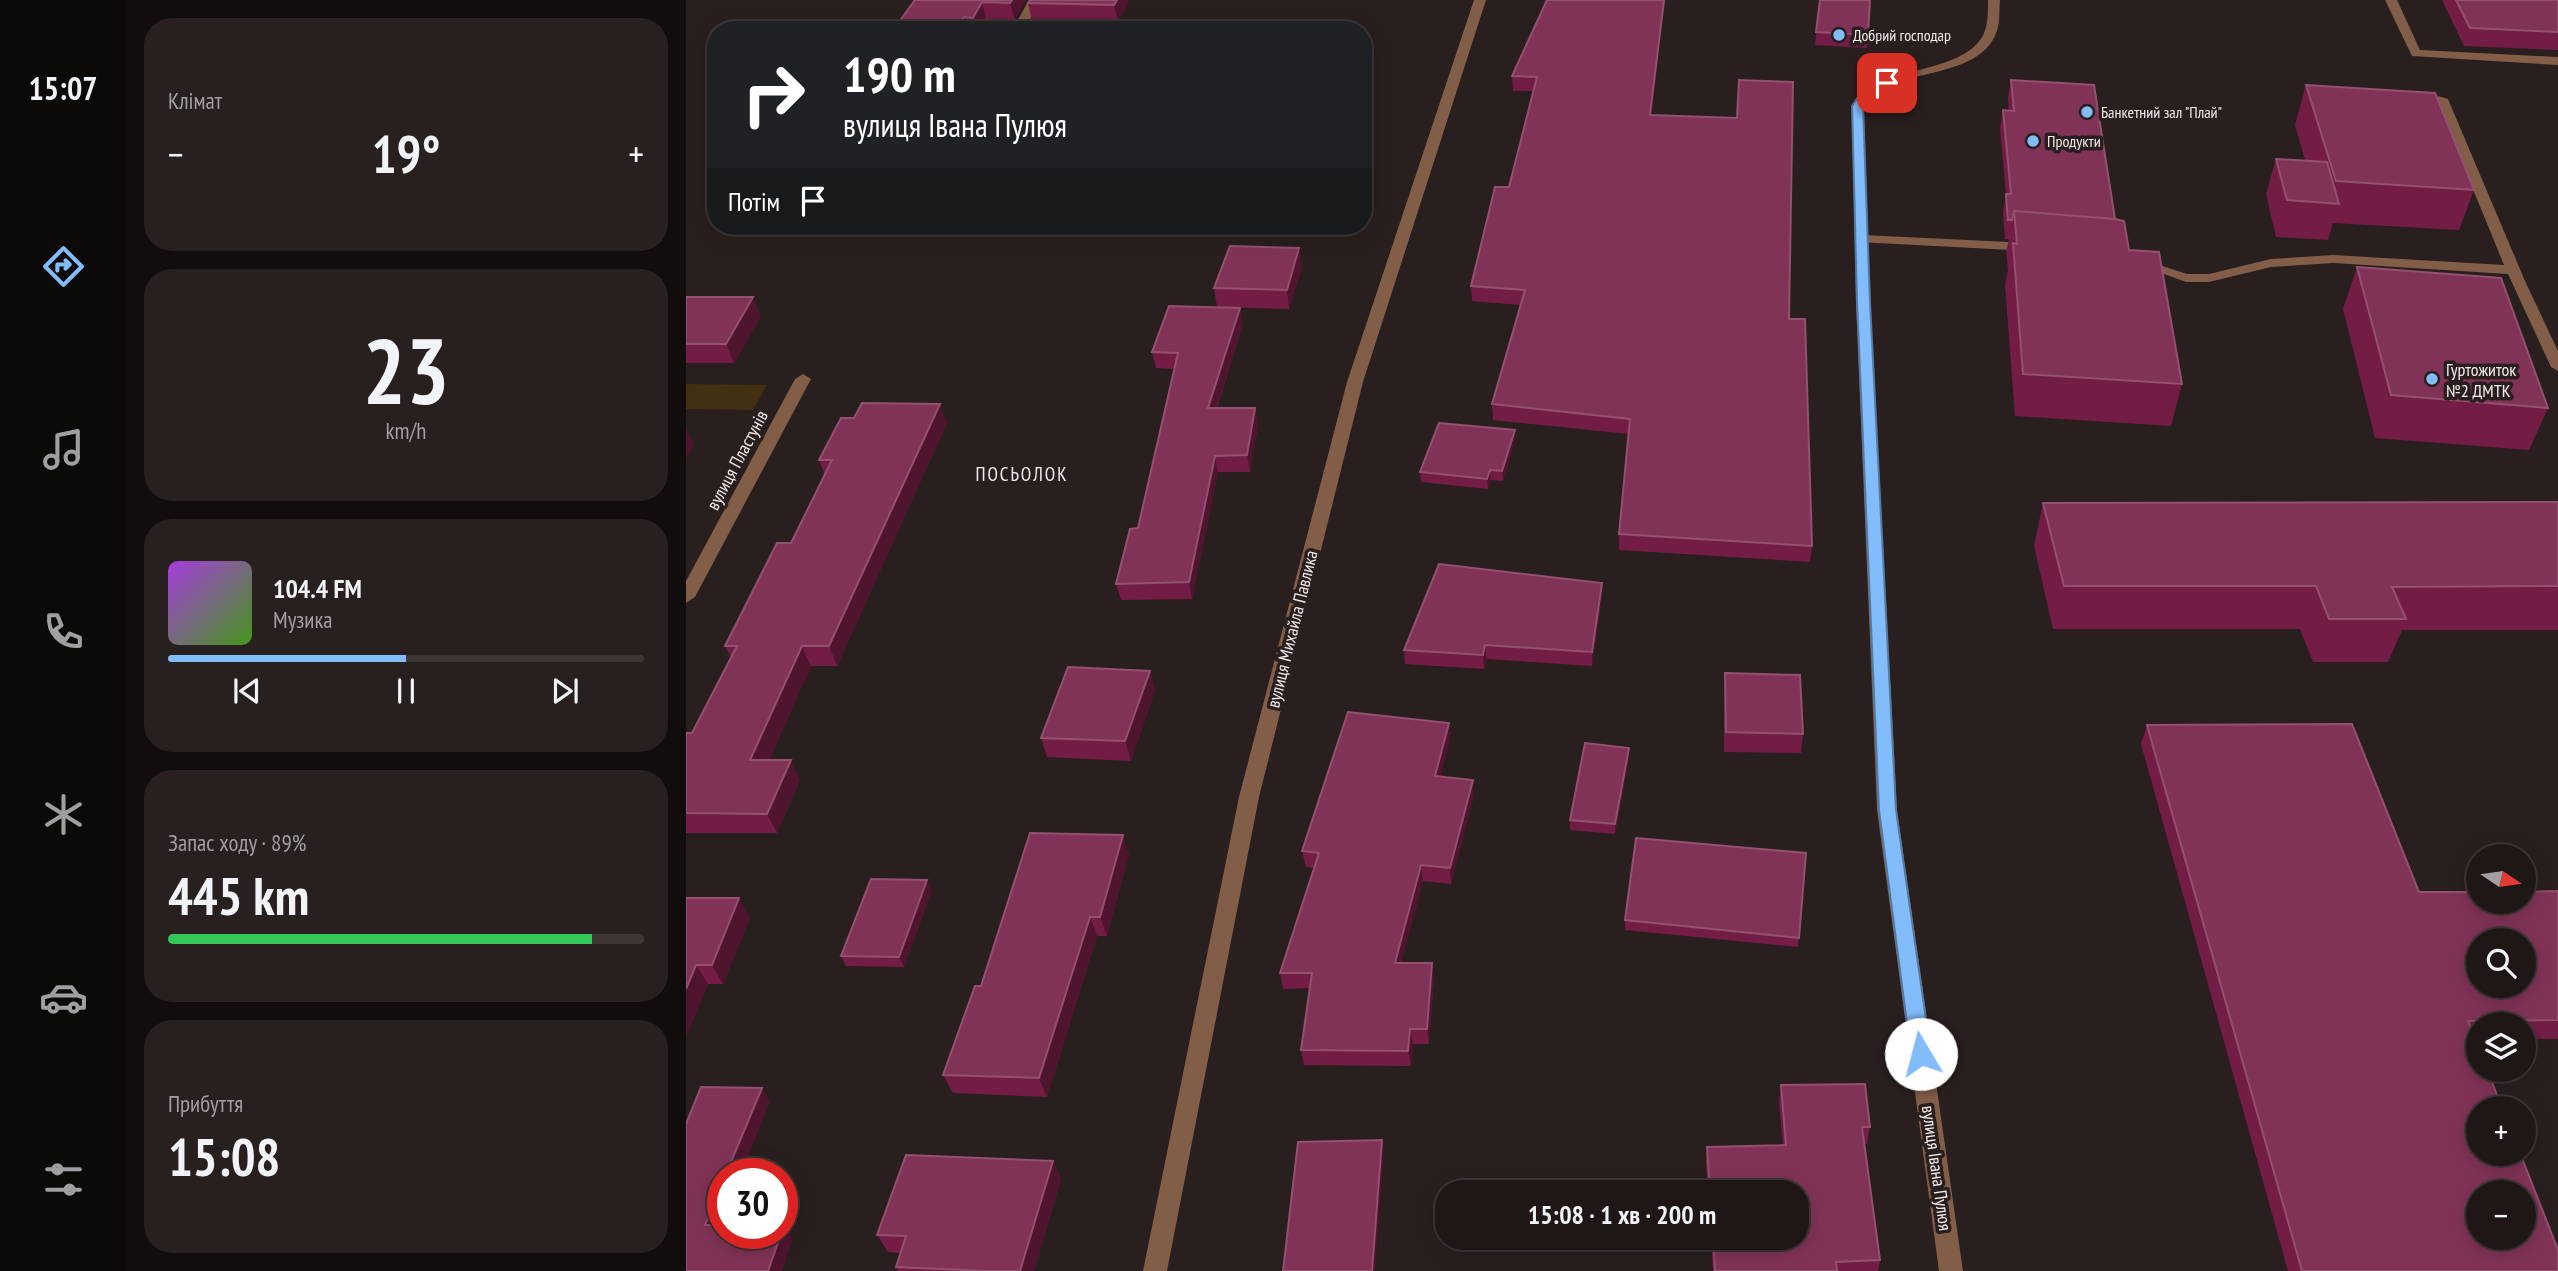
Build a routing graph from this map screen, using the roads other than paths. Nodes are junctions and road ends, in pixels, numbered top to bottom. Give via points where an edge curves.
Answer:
1 (1035, 0) edge
2 (1480, 0) edge
3 (1994, 0) edge
4 (2391, 0) edge
5 (1023, 21) edge
6 (2558, 61) edge
7 (2442, 99) dead end
8 (1863, 239) junction
9 (2041, 248) edge
10 (2120, 257) edge
11 (2513, 270) junction
12 (2558, 367) edge
13 (803, 379) dead end
14 (686, 597) edge
15 (1155, 1271) edge
16 (1951, 1271) edge

1 - 5 street
2 - 15 street, вулиця Михайла Павлика via 1355,382 1262,743
3 - 8 street, вулиця Івана Пулюя via 1996,19 1983,44 1969,56 1875,88 1858,106
4 - 6 street via 2416,53
7 - 11 street
8 - 9 street
8 - 16 street, вулиця Івана Пулюя via 1887,810
10 - 11 street via 2186,278 2209,278 2271,263 2333,259
11 - 12 street
13 - 14 street, вулиця Пластунів

